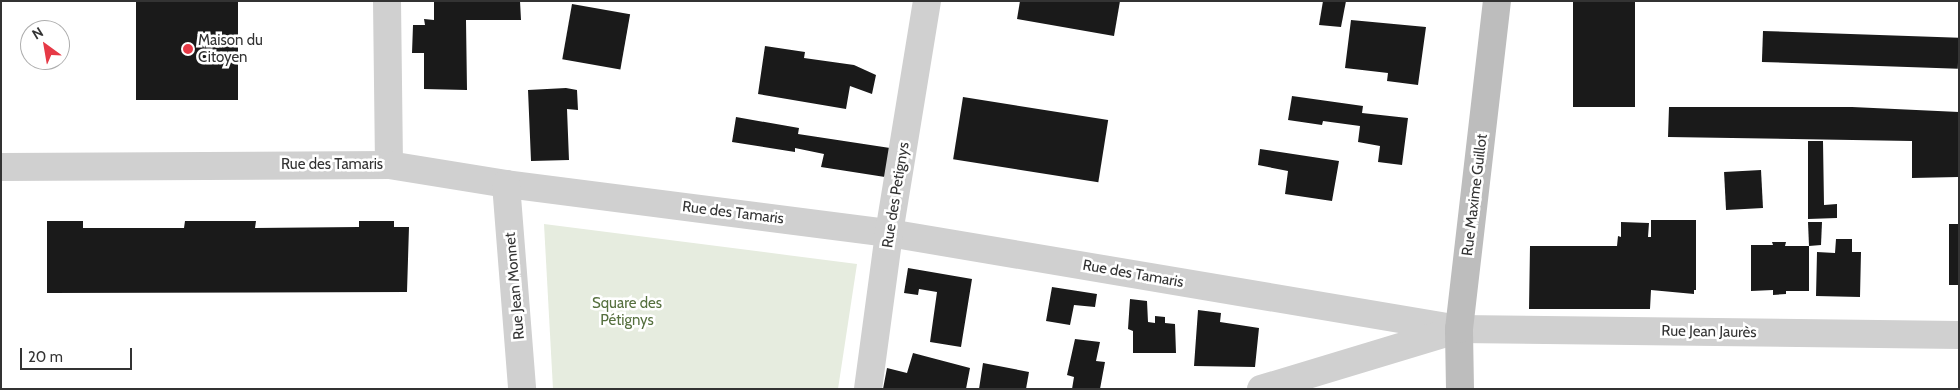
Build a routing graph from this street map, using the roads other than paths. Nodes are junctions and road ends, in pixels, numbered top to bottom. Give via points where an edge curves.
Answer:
1 (387, 1) edge
2 (927, 1) edge
3 (1497, 1) edge
4 (389, 164) junction
5 (1, 167) edge
6 (506, 184) junction
7 (889, 233) junction
8 (1459, 329) junction
9 (1959, 335) edge
10 (1275, 387) edge
11 (522, 389) edge
12 (868, 389) edge
13 (1460, 389) edge

1 - 4 street
2 - 7 street, Rue des Petignys
3 - 8 street, Rue Maxime Guillot
4 - 5 street, Rue des Tamaris
4 - 6 street, Rue des Tamaris
6 - 7 street, Rue des Tamaris
6 - 11 street, Rue Jean Monnet
7 - 8 street, Rue des Tamaris
7 - 12 street, Rue des Petignys
8 - 9 street, Rue Jean Jaurès
8 - 10 street
8 - 13 street, Rue Maxime Guillot

